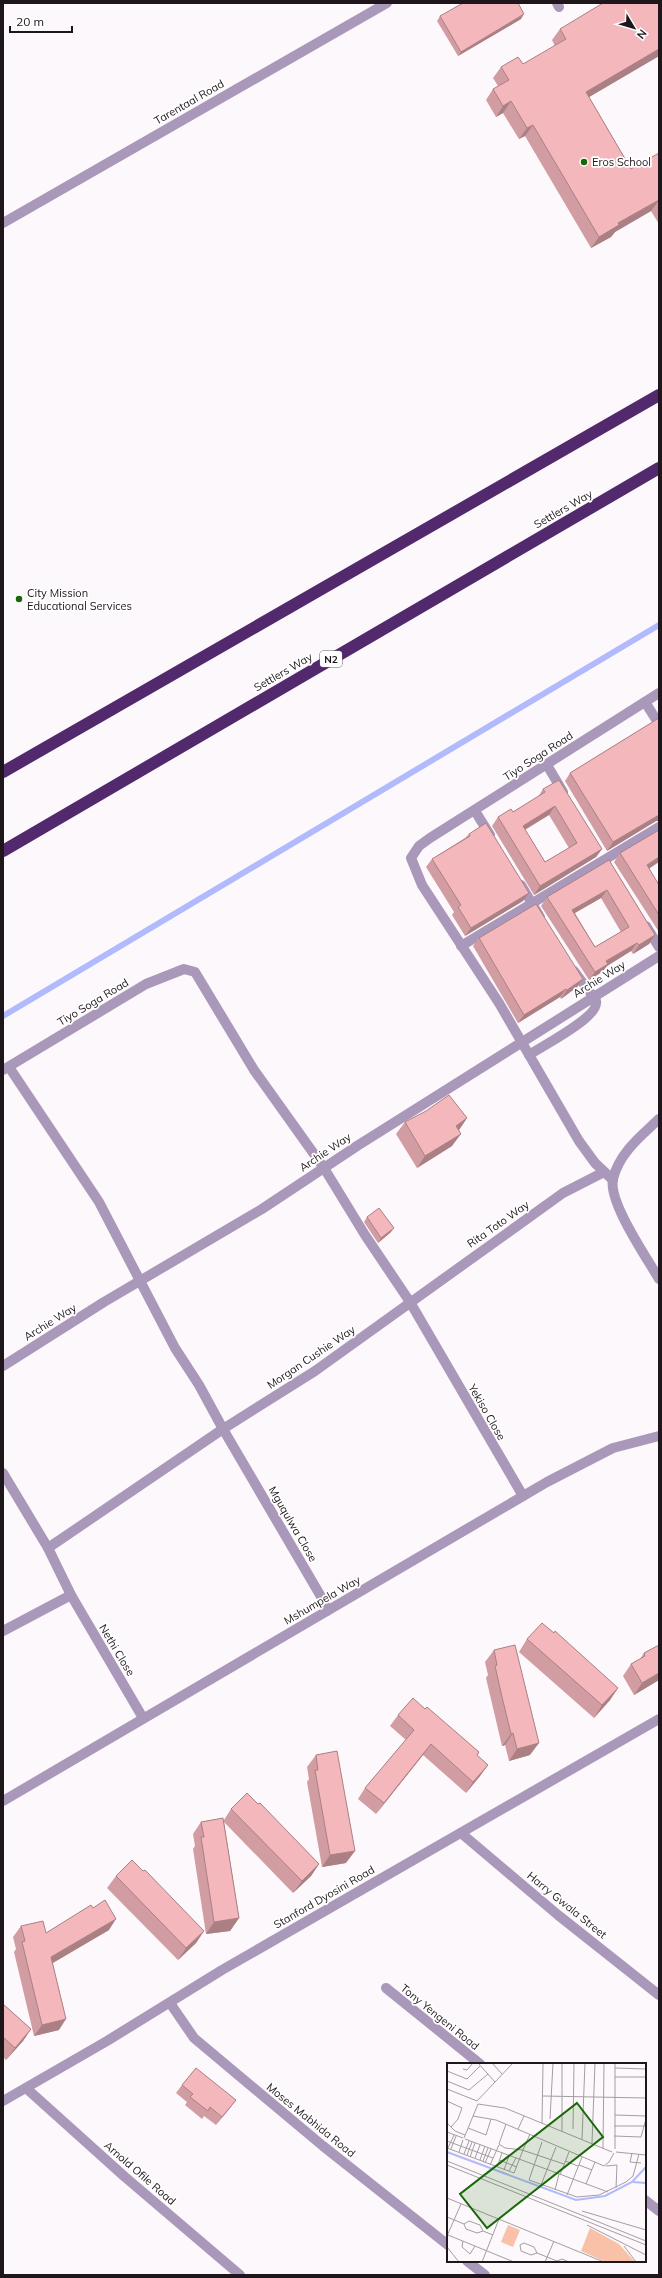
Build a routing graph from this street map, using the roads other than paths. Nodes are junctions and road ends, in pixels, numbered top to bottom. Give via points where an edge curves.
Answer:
1 (387, 3) edge
2 (3, 223) edge
3 (659, 395) edge
4 (659, 468) edge
5 (659, 693) edge
6 (645, 702) junction
7 (659, 724) edge
8 (547, 765) junction
9 (3, 772) edge
10 (568, 799) edge
11 (476, 811) junction
12 (659, 827) edge
13 (495, 843) edge
14 (3, 851) edge
15 (516, 876) edge
16 (532, 903) junction
17 (642, 920) edge
18 (547, 927) edge
19 (461, 946) junction
20 (659, 947) edge
21 (659, 956) edge
22 (570, 964) edge
23 (198, 976) joint
24 (595, 997) junction
25 (522, 1042) junction
26 (529, 1055) junction
27 (6, 1068) edge
28 (659, 1119) edge
29 (324, 1168) junction
30 (604, 1172) junction
31 (613, 1180) junction
32 (659, 1279) edge
33 (140, 1280) junction
34 (410, 1302) junction
35 (3, 1366) edge
36 (223, 1429) junction
37 (659, 1436) edge
38 (3, 1473) edge
39 (523, 1496) junction
40 (48, 1548) junction
41 (70, 1595) junction
42 (327, 1611) junction
43 (3, 1631) edge
44 (143, 1718) junction
45 (659, 1719) edge
46 (3, 1800) edge
47 (461, 1833) junction
48 (386, 1988) dead end
49 (659, 1995) edge
50 (170, 2003) junction
51 (479, 2063) edge
52 (26, 2088) junction
53 (3, 2101) edge
54 (646, 2201) edge
55 (659, 2211) edge
56 (447, 2244) edge
57 (468, 2262) edge
58 (240, 2275) edge
59 (484, 2275) edge

1 - 2 street, Tarentaal Road
3 - 9 highway
4 - 14 highway, Settlers Way / N2
5 - 6 street, Tiyo Soga Road
6 - 7 street
6 - 8 street, Tiyo Soga Road
8 - 10 street
8 - 11 street, Tiyo Soga Road
11 - 13 street
11 - 19 street, Tiyo Soga Road via 430,838 415,850 411,858 422,885
12 - 16 street
15 - 16 street
16 - 18 street
16 - 19 street
17 - 20 street
19 - 25 street, Tiyo Soga Road
21 - 24 street, Archie Way
22 - 24 street via 586,990
23 - 27 street, Tiyo Soga Road via 184,969 146,984
23 - 29 street, Yekiso Close via 254,1070
24 - 25 street, Archie Way
24 - 26 street via 596,1006 589,1016
25 - 26 street, Tiyo Soga Road
25 - 29 street, Archie Way
26 - 30 street, Tiyo Soga Road via 579,1141
27 - 33 street, Mguqulwa Close via 90,1186
28 - 31 street via 631,1145 619,1163
29 - 33 street, Archie Way via 262,1209
29 - 34 street, Yekiso Close via 364,1235
30 - 31 street, Tiyo Soga Road
30 - 34 street, Rita Toto Way via 563,1193
31 - 32 street via 618,1206
33 - 35 street, Archie Way
33 - 36 street, Mguqulwa Close via 175,1348
34 - 36 street, Morgan Cushie Way via 316,1371
34 - 39 street, Yekiso Close
36 - 40 street, Morgan Cushie Way
36 - 42 street, Mguqulwa Close
37 - 39 street, Mshumpela Way via 613,1448
38 - 40 street, Nethi Close
39 - 42 street, Mshumpela Way
40 - 41 street, Nethi Close
41 - 43 street
41 - 44 street, Nethi Close
42 - 44 street, Mshumpela Way
44 - 46 street, Mshumpela Way
45 - 47 street, Stanford Dyosini Road
47 - 49 street, Harry Gwala Street via 558,1915
47 - 50 street, Stanford Dyosini Road via 222,1970
48 - 51 street, Tony Yengeni Road
50 - 52 street, Stanford Dyosini Road
50 - 56 street, Moses Mabhida Road via 194,2038
52 - 53 street, Stanford Dyosini Road
52 - 58 street, Arnold Ofile Road
54 - 55 street
57 - 59 street

